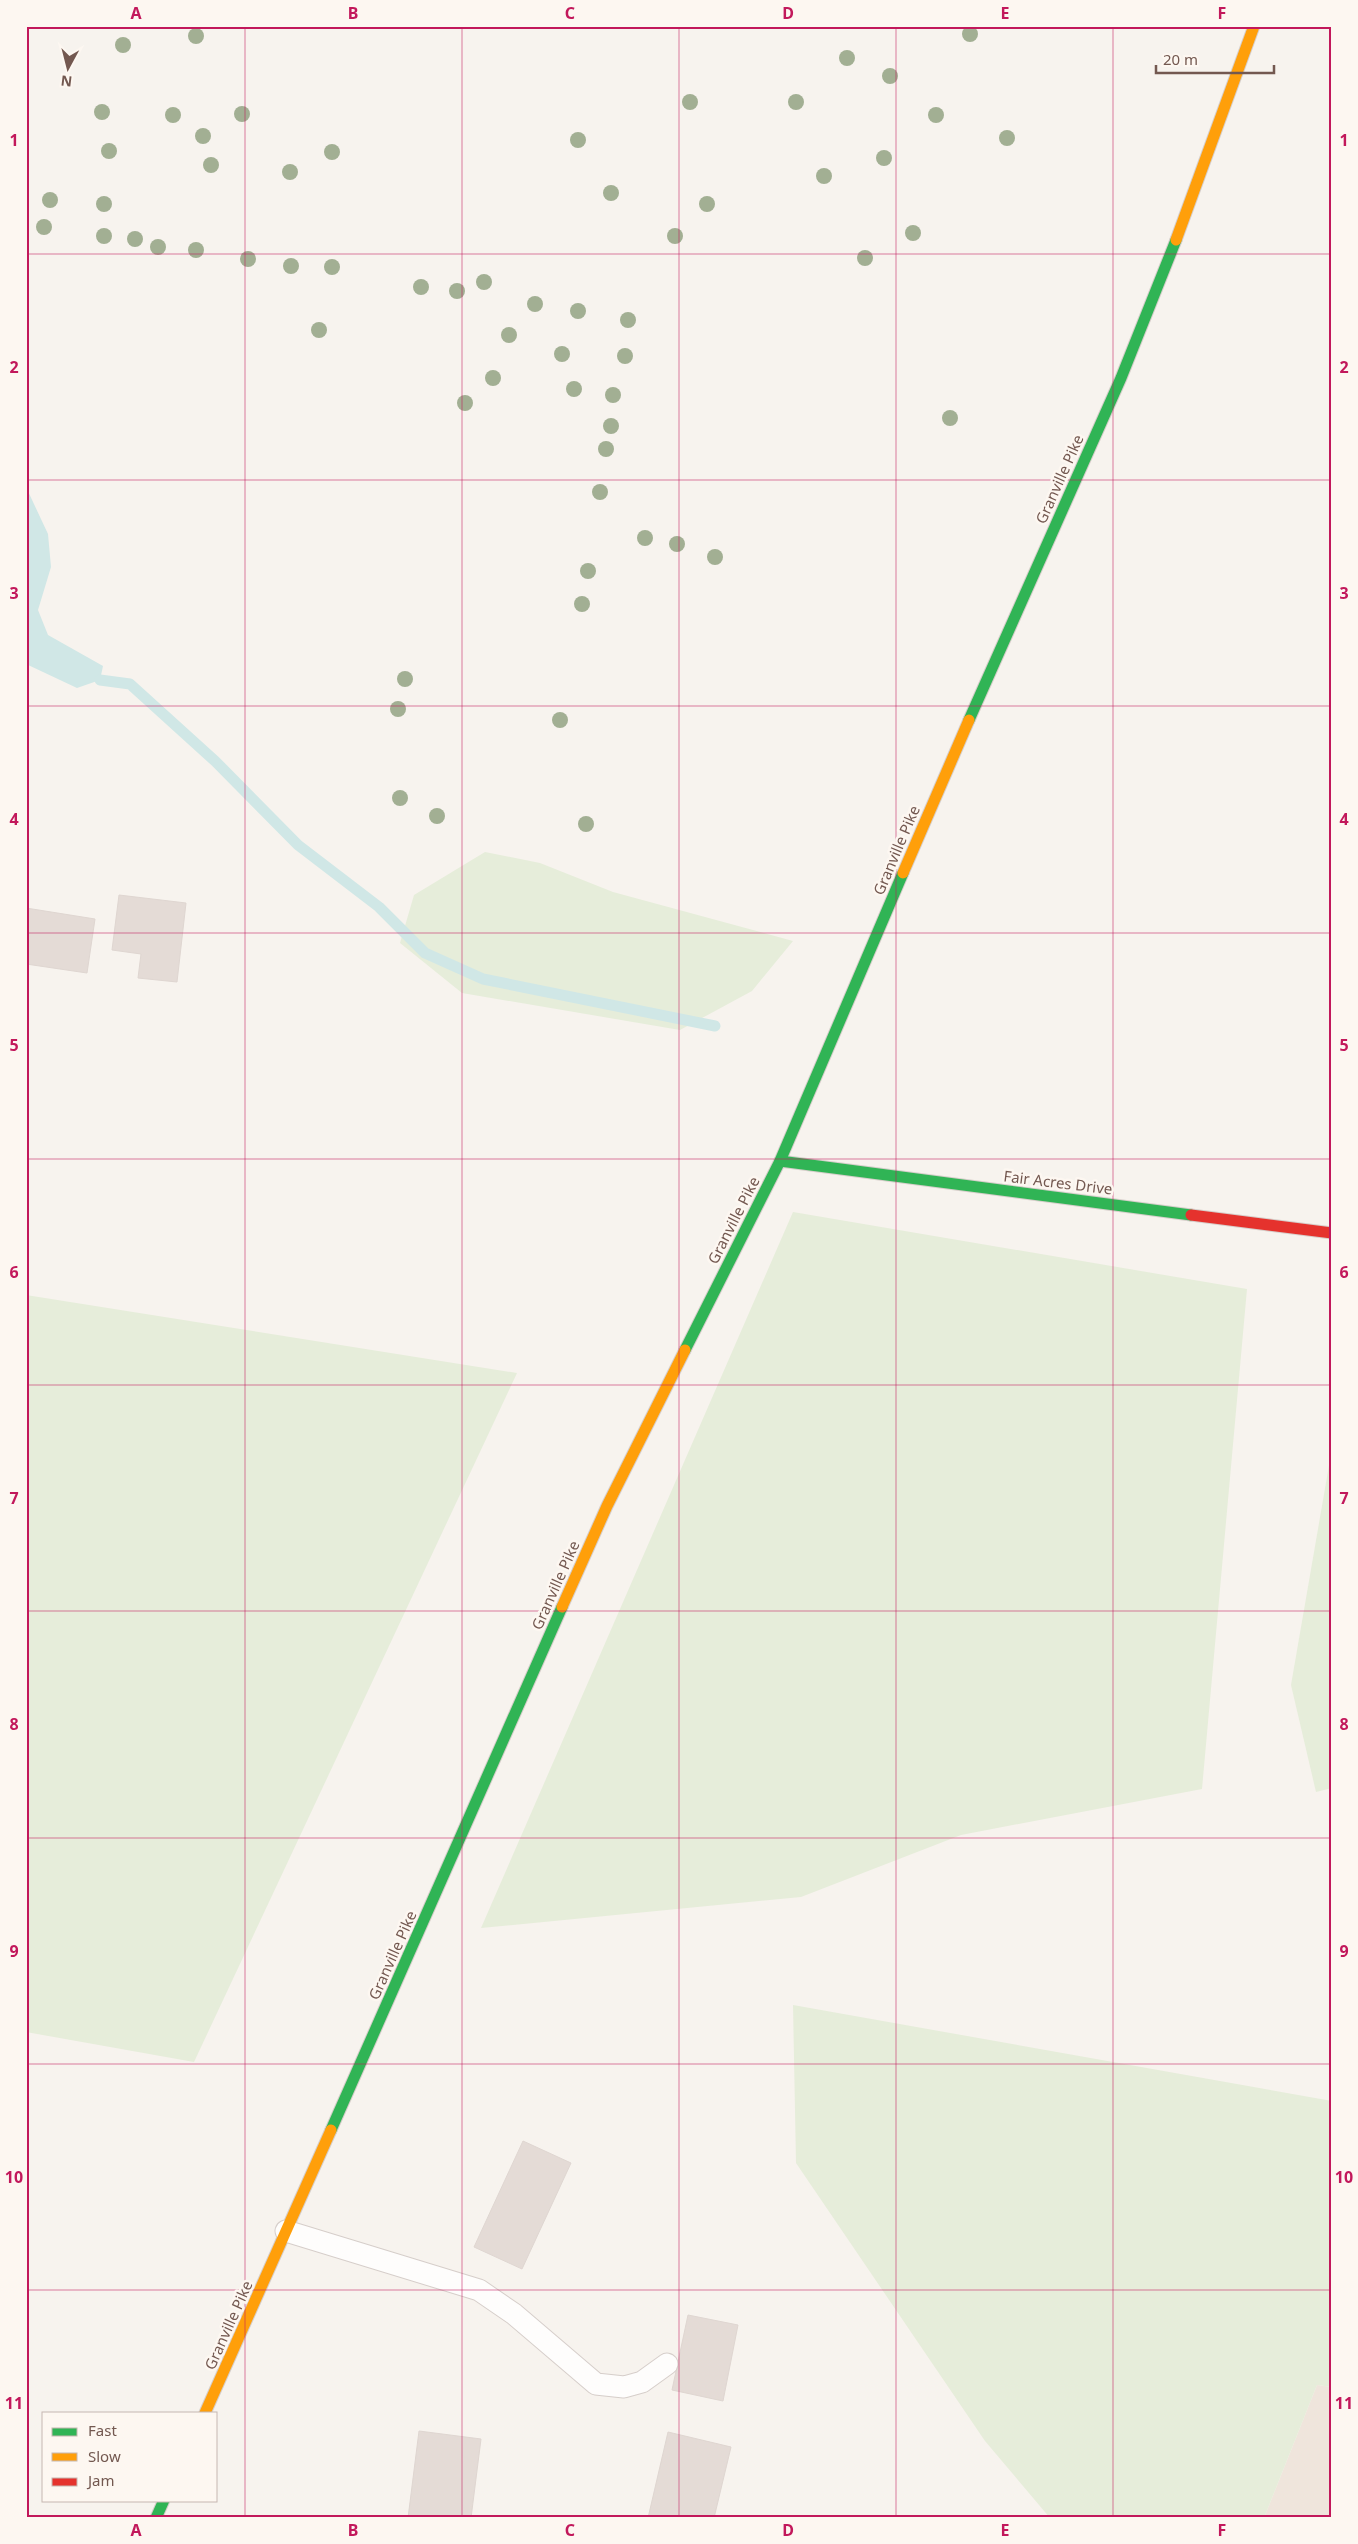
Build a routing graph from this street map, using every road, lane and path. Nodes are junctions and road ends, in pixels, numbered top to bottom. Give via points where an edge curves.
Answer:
1 (1254, 26) edge
2 (780, 1161) junction
3 (1332, 1233) edge
4 (286, 2231) junction
5 (667, 2364) dead end
6 (206, 2412) edge
7 (163, 2502) edge
8 (156, 2518) edge

1 - 2 main road, Granville Pike via 1188,210 1121,378 938,790
2 - 3 main road, Fair Acres Drive
2 - 4 main road, Granville Pike via 607,1506
4 - 5 lane via 479,2290 514,2314 596,2384 624,2387 642,2382
4 - 6 main road, Granville Pike
7 - 8 main road

